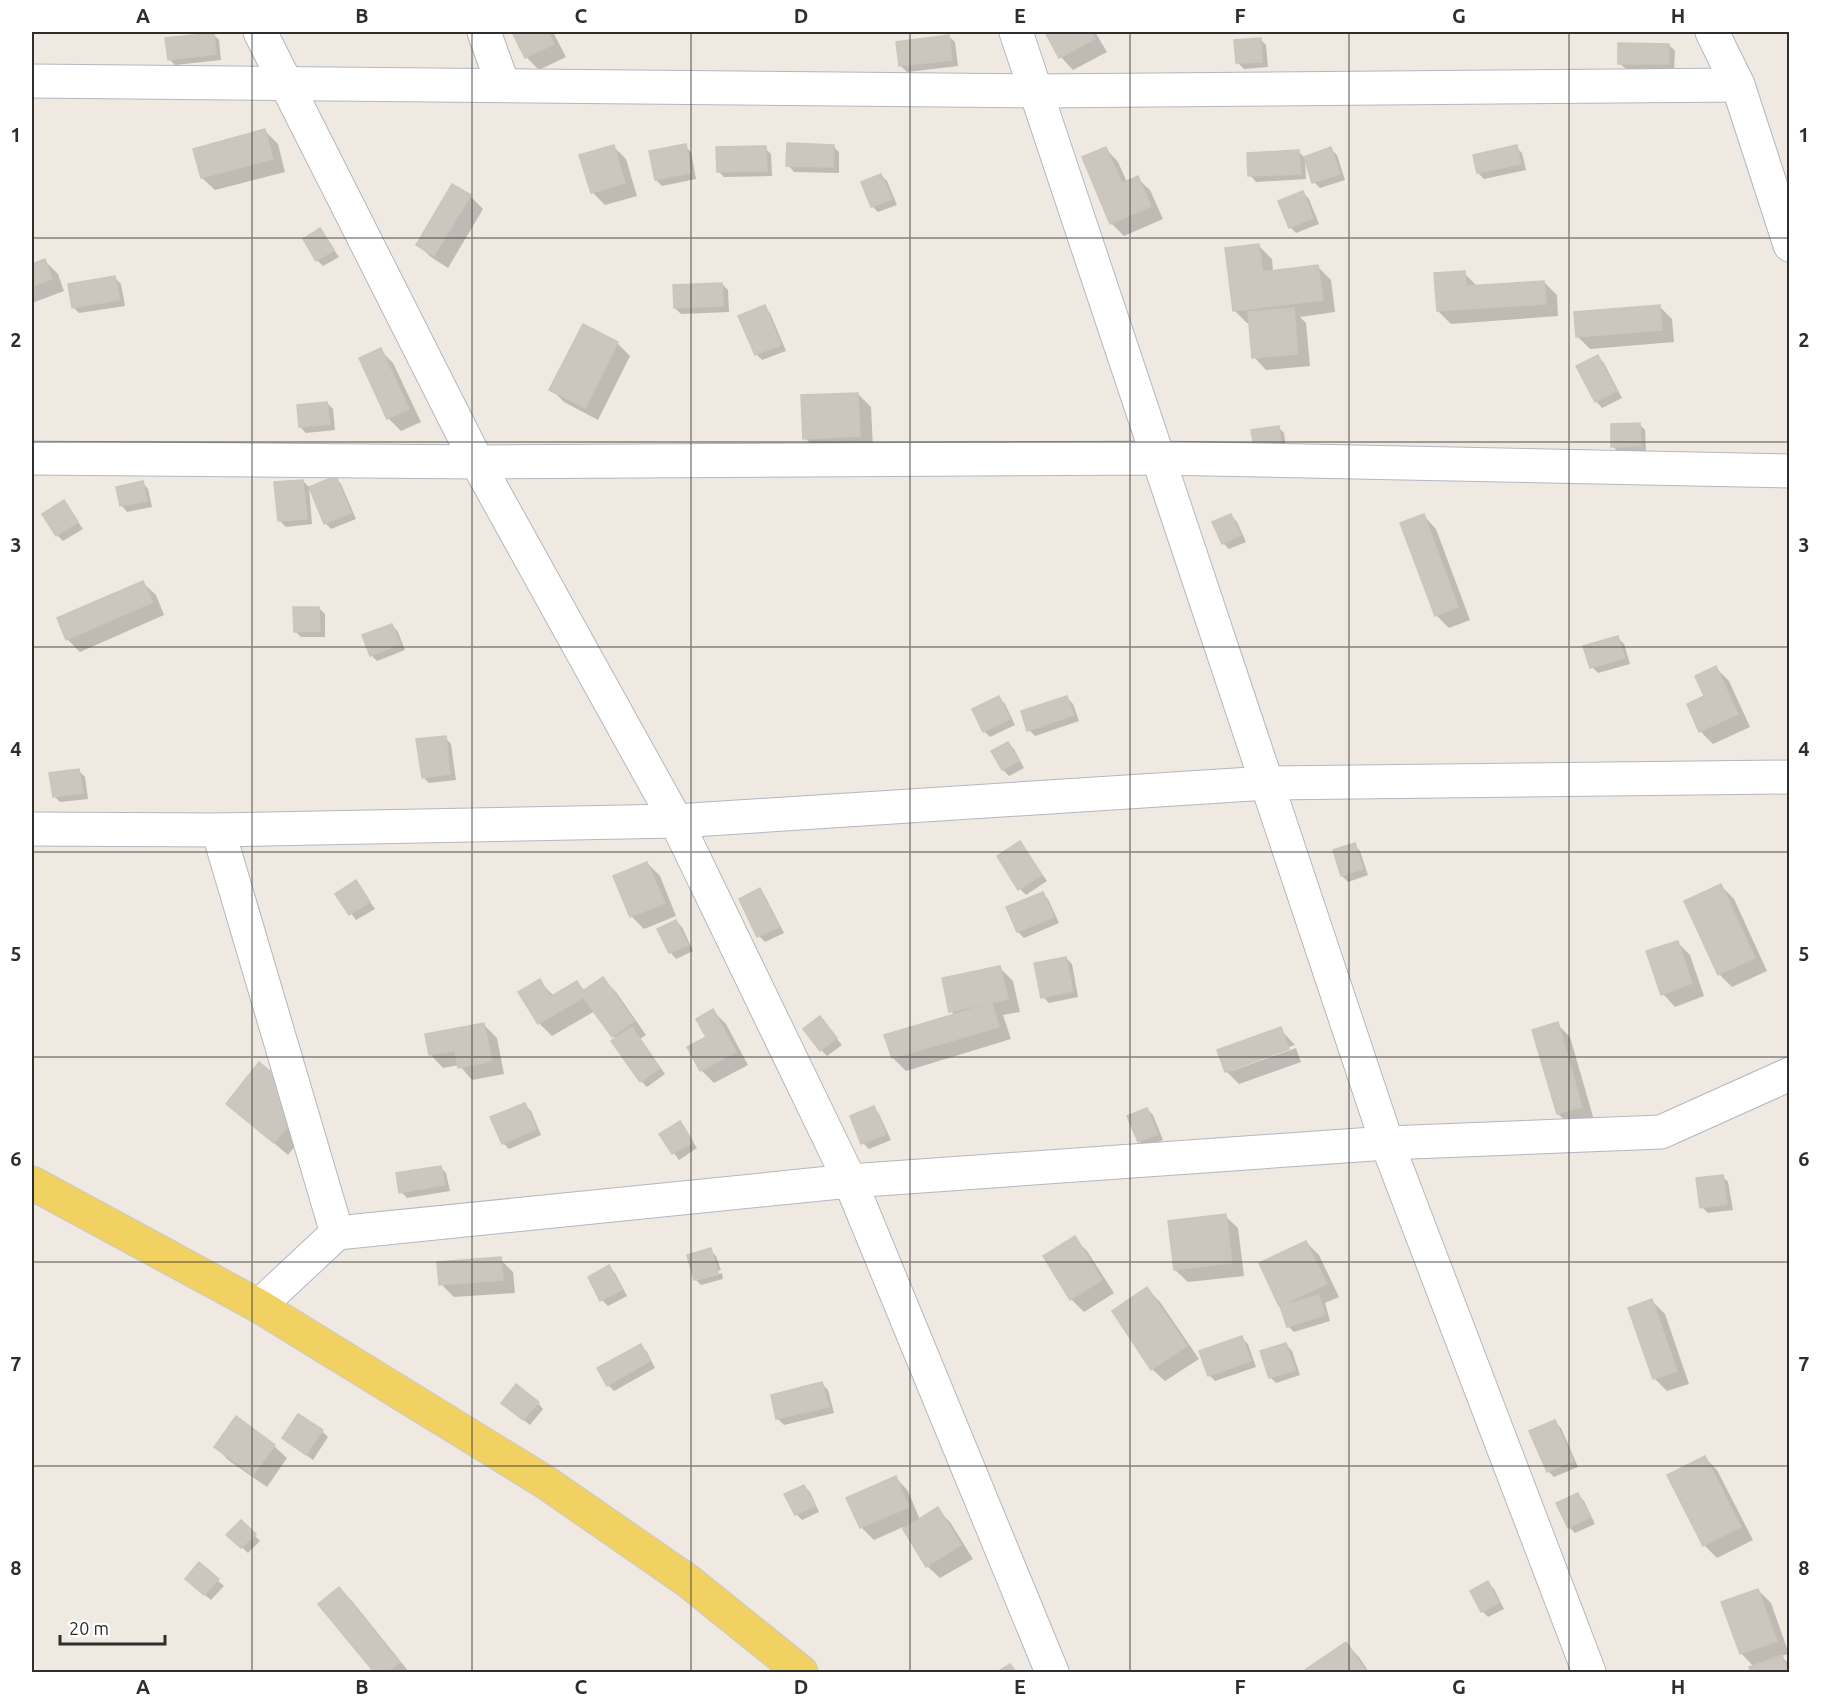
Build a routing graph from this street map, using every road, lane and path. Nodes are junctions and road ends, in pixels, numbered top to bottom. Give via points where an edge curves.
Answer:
1 (260, 32) edge
2 (483, 32) edge
3 (1016, 32) edge
4 (1712, 32) edge
5 (32, 81) edge
6 (287, 82) junction
7 (503, 85) junction
8 (1738, 85) junction
9 (1038, 91) junction
10 (1790, 245) edge
11 (32, 458) edge
12 (1159, 458) junction
13 (477, 462) junction
14 (1790, 471) edge
15 (1790, 777) edge
16 (1268, 783) junction
17 (676, 821) junction
18 (32, 829) edge
19 (218, 830) junction
20 (1790, 1074) edge
21 (1388, 1143) junction
22 (850, 1180) junction
23 (32, 1183) edge
24 (337, 1233) junction
25 (259, 1306) junction
26 (801, 1672) edge
27 (1052, 1672) edge
28 (1589, 1672) edge

1 - 6 street
2 - 7 street
3 - 9 street
4 - 8 street
5 - 6 street
6 - 7 street
6 - 13 street
7 - 9 street
8 - 9 street
8 - 10 street
9 - 12 street
11 - 13 street
12 - 13 street
12 - 14 street
12 - 16 street
13 - 17 street
15 - 16 street
16 - 17 street
16 - 21 street
17 - 19 street
17 - 22 street
18 - 19 street
19 - 24 street
20 - 21 street via 1661,1132
21 - 22 street
21 - 28 street
22 - 24 street
22 - 27 street
23 - 25 main road
24 - 25 street
25 - 26 main road via 545,1482 688,1581

